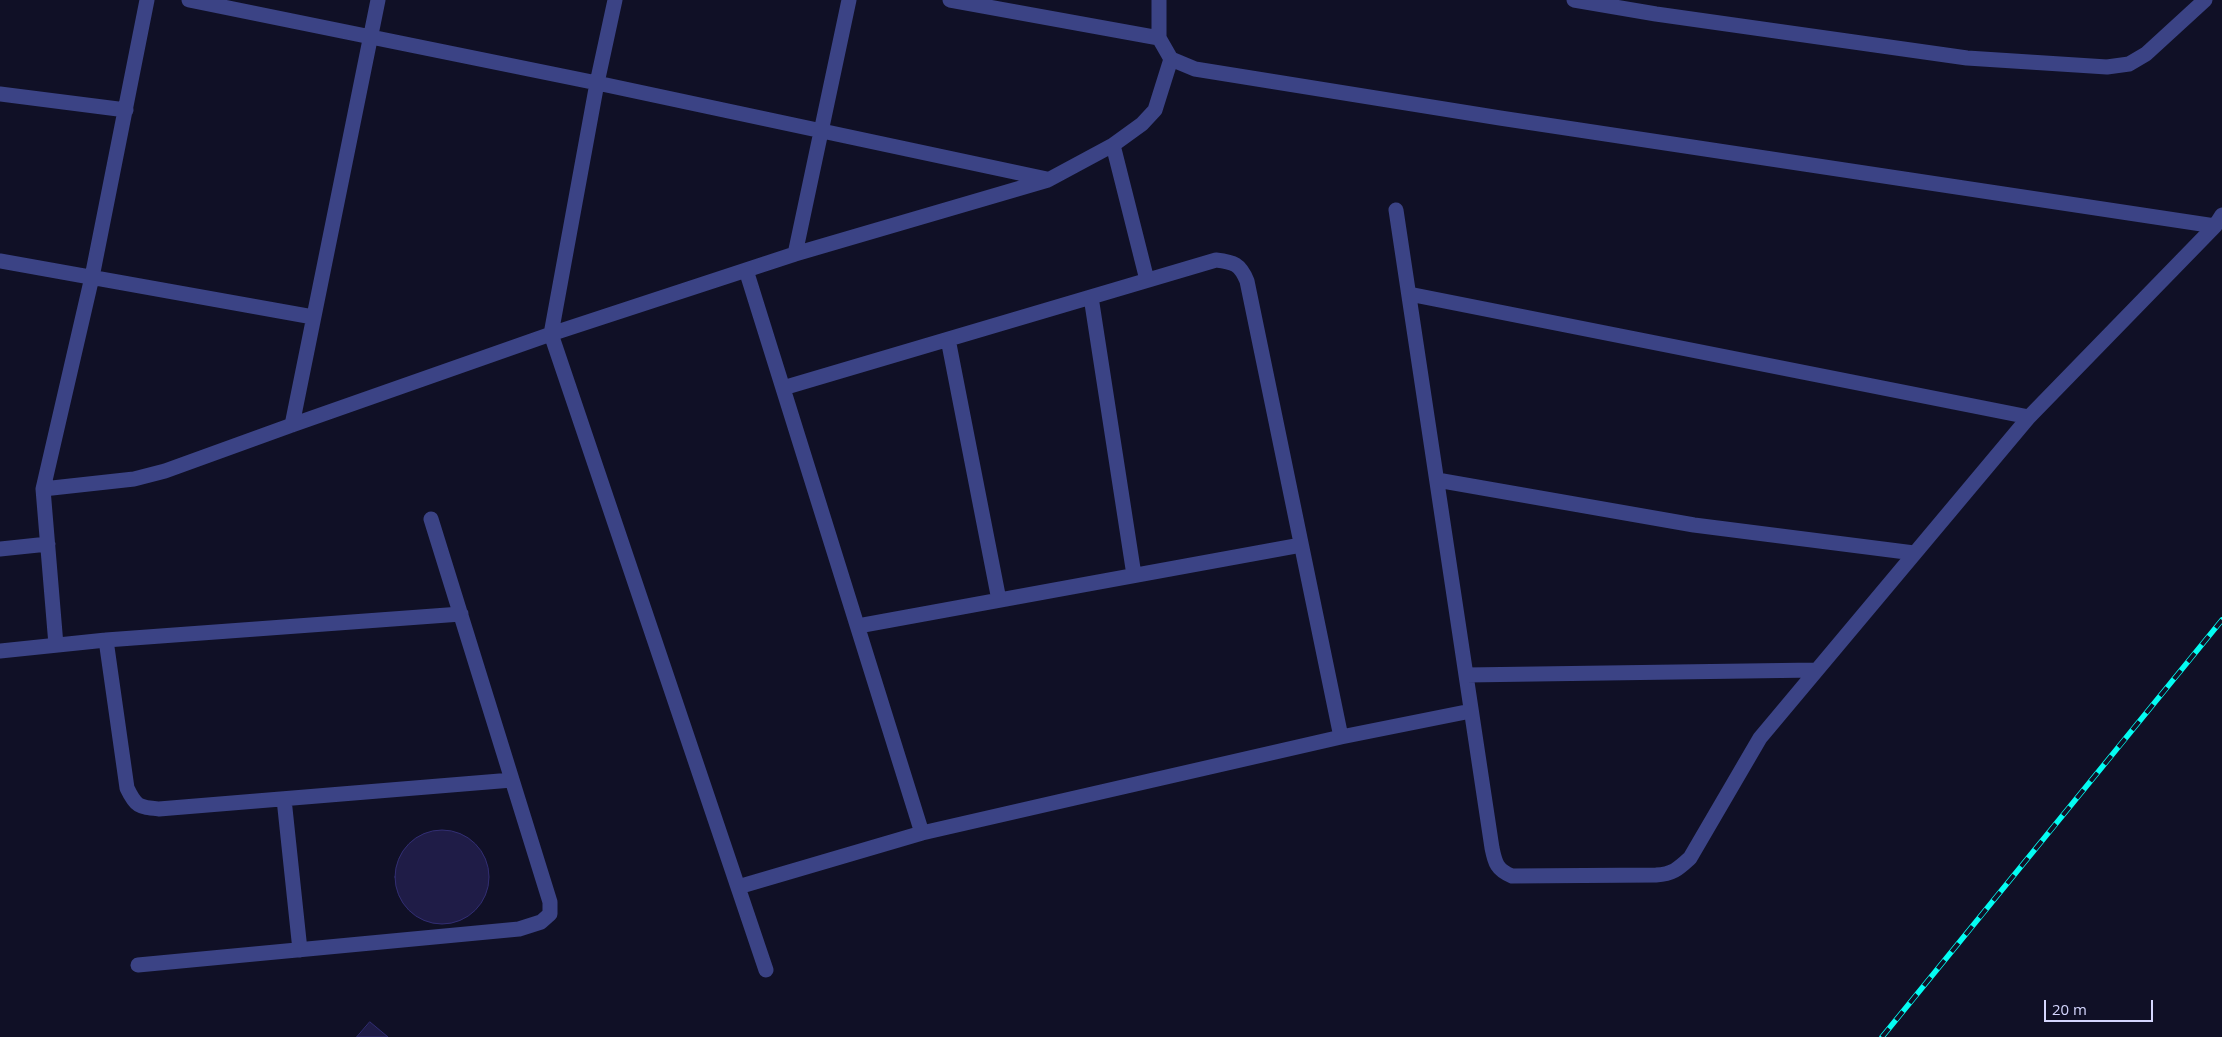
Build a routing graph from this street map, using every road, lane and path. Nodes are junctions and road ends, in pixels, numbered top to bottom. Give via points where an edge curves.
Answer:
1 (146, 0) edge
2 (189, 0) edge
3 (378, 0) edge
4 (615, 0) edge
5 (848, 0) edge
6 (950, 0) edge
7 (1159, 0) edge
8 (1574, 0) edge
9 (2205, 0) edge
10 (369, 38) junction
11 (1159, 38) junction
12 (1171, 58) junction
13 (597, 83) junction
14 (0, 94) edge
15 (126, 110) junction
16 (822, 131) junction
17 (1113, 145) junction
18 (1048, 180) junction
19 (1396, 210) dead end
20 (2218, 221) edge
21 (795, 254) junction
22 (0, 261) edge
23 (746, 270) junction
24 (92, 277) junction
25 (1147, 280) junction
26 (1409, 294) junction
27 (1091, 297) junction
28 (313, 317) junction
29 (551, 334) junction
30 (948, 339) junction
31 (783, 388) junction
32 (2028, 417) junction
33 (292, 425) junction
34 (1437, 480) junction
35 (44, 489) junction
36 (431, 519) dead end
37 (48, 544) junction
38 (1301, 544) junction
39 (0, 549) edge
40 (1914, 553) junction
41 (1134, 575) junction
42 (999, 600) junction
43 (461, 614) junction
44 (858, 626) junction
45 (106, 640) junction
46 (56, 645) junction
47 (0, 651) edge
48 (1816, 670) junction
49 (1466, 675) junction
50 (1471, 711) junction
51 (1341, 737) junction
52 (512, 780) junction
53 (284, 799) junction
54 (922, 833) junction
55 (738, 887) junction
56 (300, 950) junction
57 (138, 965) dead end
58 (766, 970) dead end

1 - 15 street
2 - 10 street
3 - 10 street
4 - 13 street
5 - 16 street
6 - 11 street
7 - 11 street
8 - 9 street via 1967,58 2107,67 2128,64 2146,54
10 - 13 street
10 - 28 street
11 - 12 street
12 - 17 street via 1155,110
12 - 20 street via 1195,69
13 - 16 street
13 - 29 street
14 - 15 street
15 - 24 street
16 - 18 street
16 - 21 street
17 - 18 street
17 - 25 street
18 - 21 street
19 - 26 street
20 - 32 street
21 - 23 street
22 - 24 street
23 - 29 street
23 - 31 street
24 - 28 street
24 - 35 street
25 - 27 street
25 - 38 street via 1216,260 1230,261 1242,268
26 - 32 street
26 - 34 street
27 - 30 street
27 - 41 street
28 - 33 street
29 - 33 street
29 - 55 street
30 - 31 street
30 - 42 street
31 - 44 street
32 - 40 street
33 - 35 street via 165,472 134,479
34 - 40 street via 1694,525
34 - 49 street
35 - 37 street
36 - 43 street
37 - 39 street
37 - 46 street
38 - 41 street
38 - 51 street
40 - 48 street
41 - 42 street
42 - 44 street
43 - 45 street
43 - 52 street
44 - 54 street
45 - 46 street
45 - 53 street via 127,788 133,800 141,807 159,809
46 - 47 street
48 - 49 street
48 - 50 street via 1760,738 1690,858 1670,874 1512,876 1503,872 1495,864
49 - 50 street
50 - 51 street
51 - 54 street
52 - 53 street
52 - 56 street via 550,902 550,914 541,922 518,929
53 - 56 street
54 - 55 street
55 - 58 street
56 - 57 street

